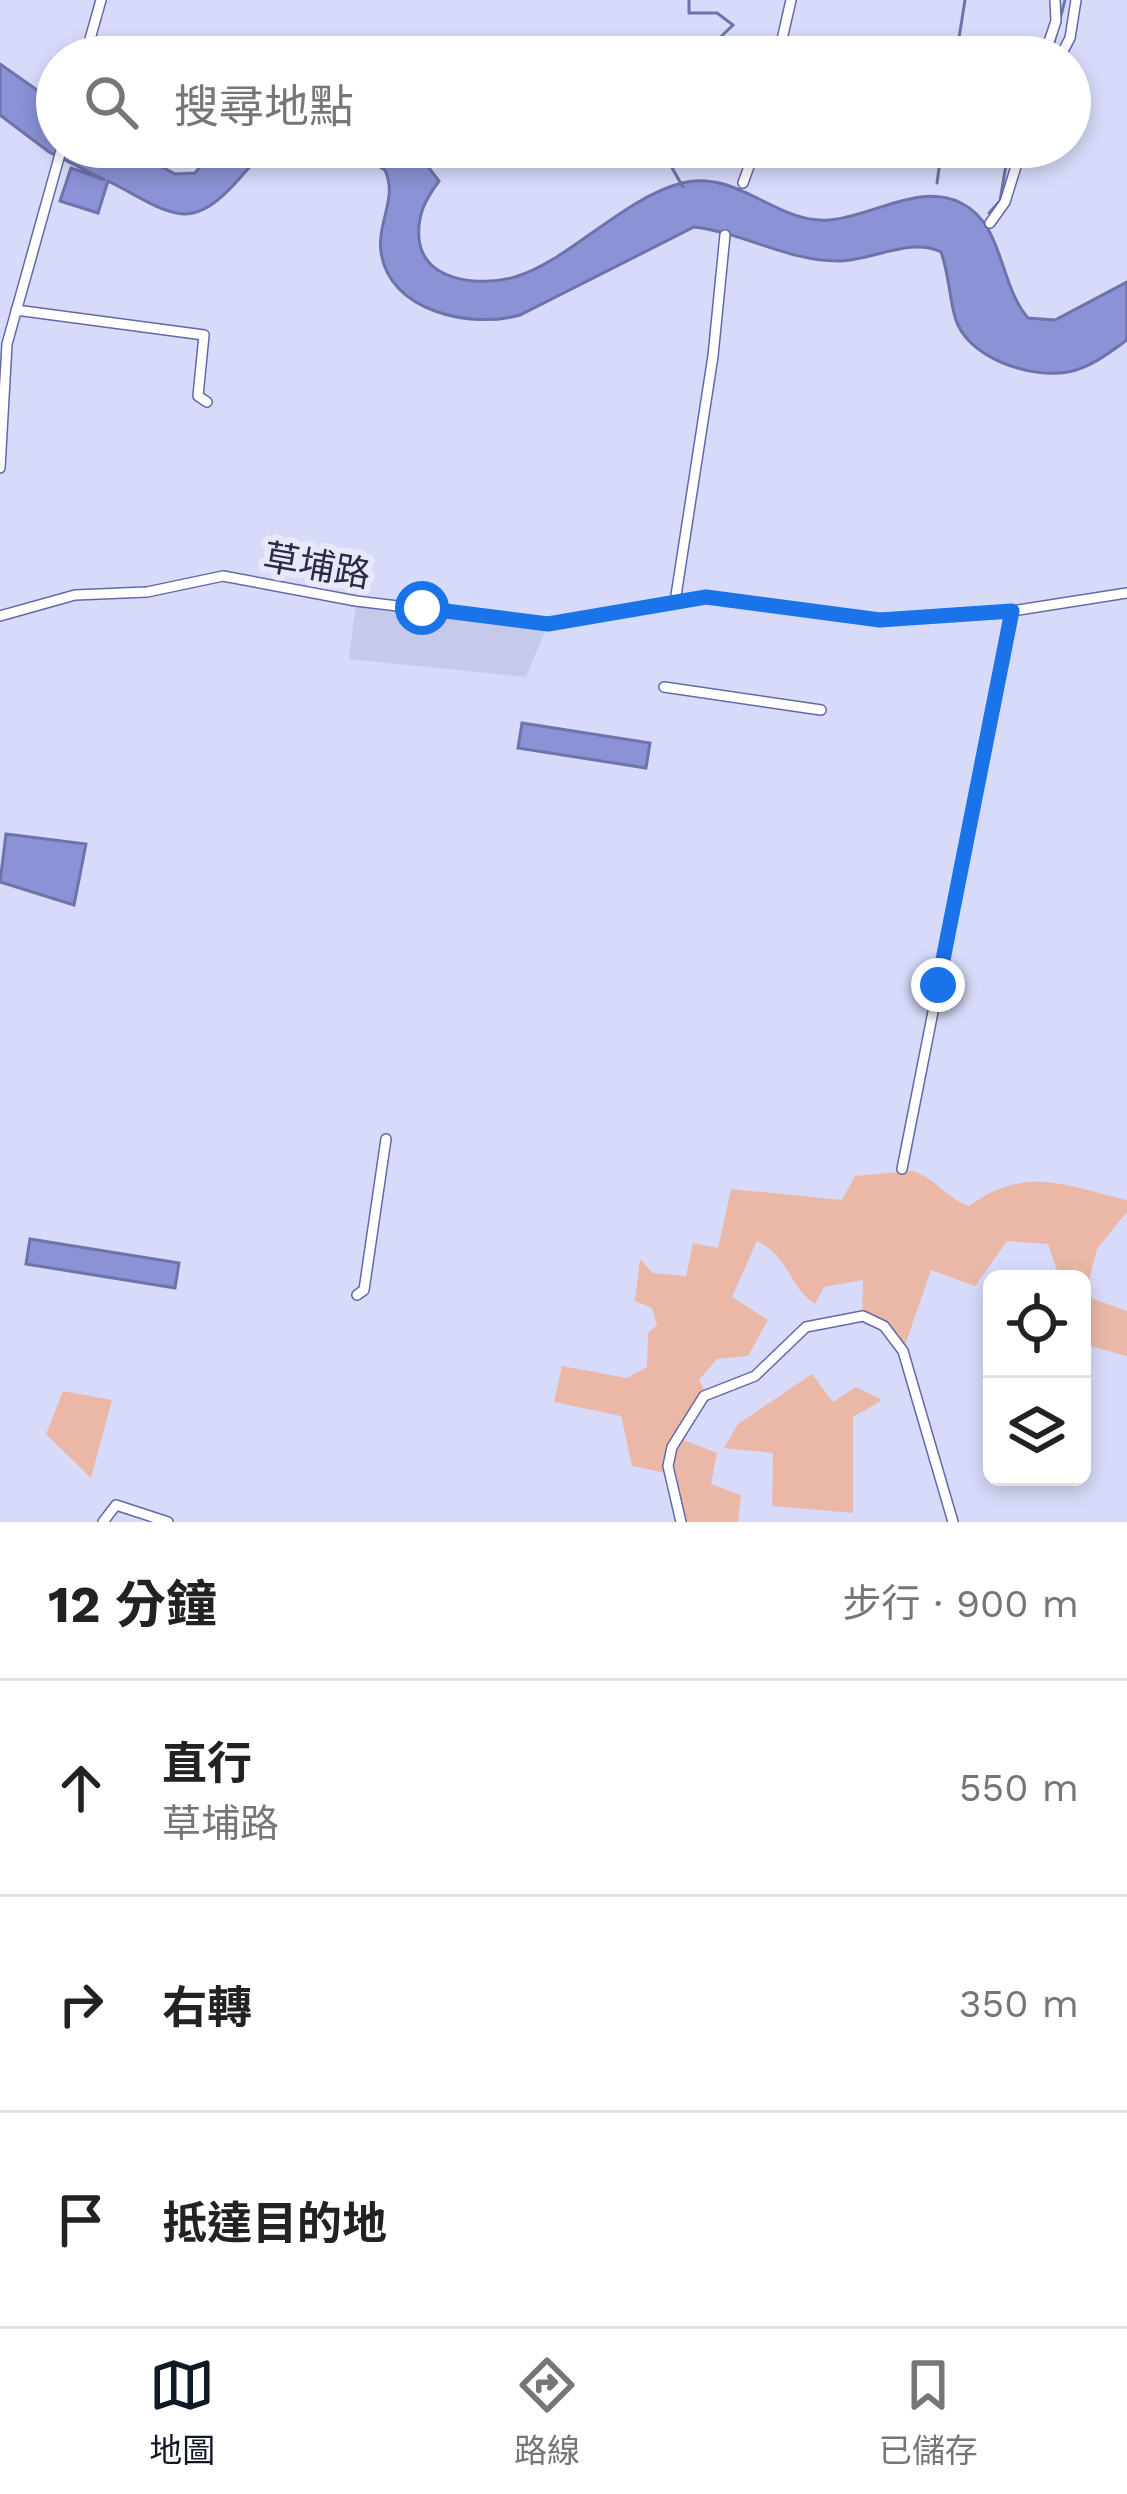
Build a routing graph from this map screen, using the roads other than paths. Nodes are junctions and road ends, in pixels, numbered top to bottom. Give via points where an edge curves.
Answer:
1 (100, 0) edge
2 (791, 0) edge
3 (1055, 0) edge
4 (1076, 0) edge
5 (91, 36) edge
6 (783, 36) edge
7 (1051, 36) edge
8 (1069, 36) edge
9 (56, 168) edge
10 (748, 168) edge
11 (1016, 168) edge
12 (743, 183) dead end
13 (990, 223) dead end
14 (725, 235) dead end
15 (16, 310) junction
16 (207, 402) dead end
17 (0, 468) edge
18 (1127, 593) edge
19 (675, 602) junction
20 (1012, 611) junction
21 (0, 616) edge
22 (664, 687) dead end
23 (821, 710) dead end
24 (386, 1139) dead end
25 (902, 1169) dead end
26 (357, 1295) dead end
27 (104, 1522) edge
28 (168, 1522) edge
29 (681, 1522) edge
30 (953, 1522) edge

1 - 5 street
2 - 6 street
3 - 7 street
4 - 8 street
9 - 15 street
10 - 12 street
11 - 13 street
14 - 19 street
15 - 16 street via 204,334 198,396
15 - 17 street via 1,390
18 - 20 street, 草埔路
19 - 20 street, 草埔路 via 706,597 880,620
19 - 21 street, 草埔路 via 533,624 224,576 147,592 75,595
20 - 25 street
22 - 23 street
24 - 26 street
27 - 28 street via 116,1505
29 - 30 street via 668,1466 704,1396 754,1376 806,1327 863,1316 884,1326 903,1351

